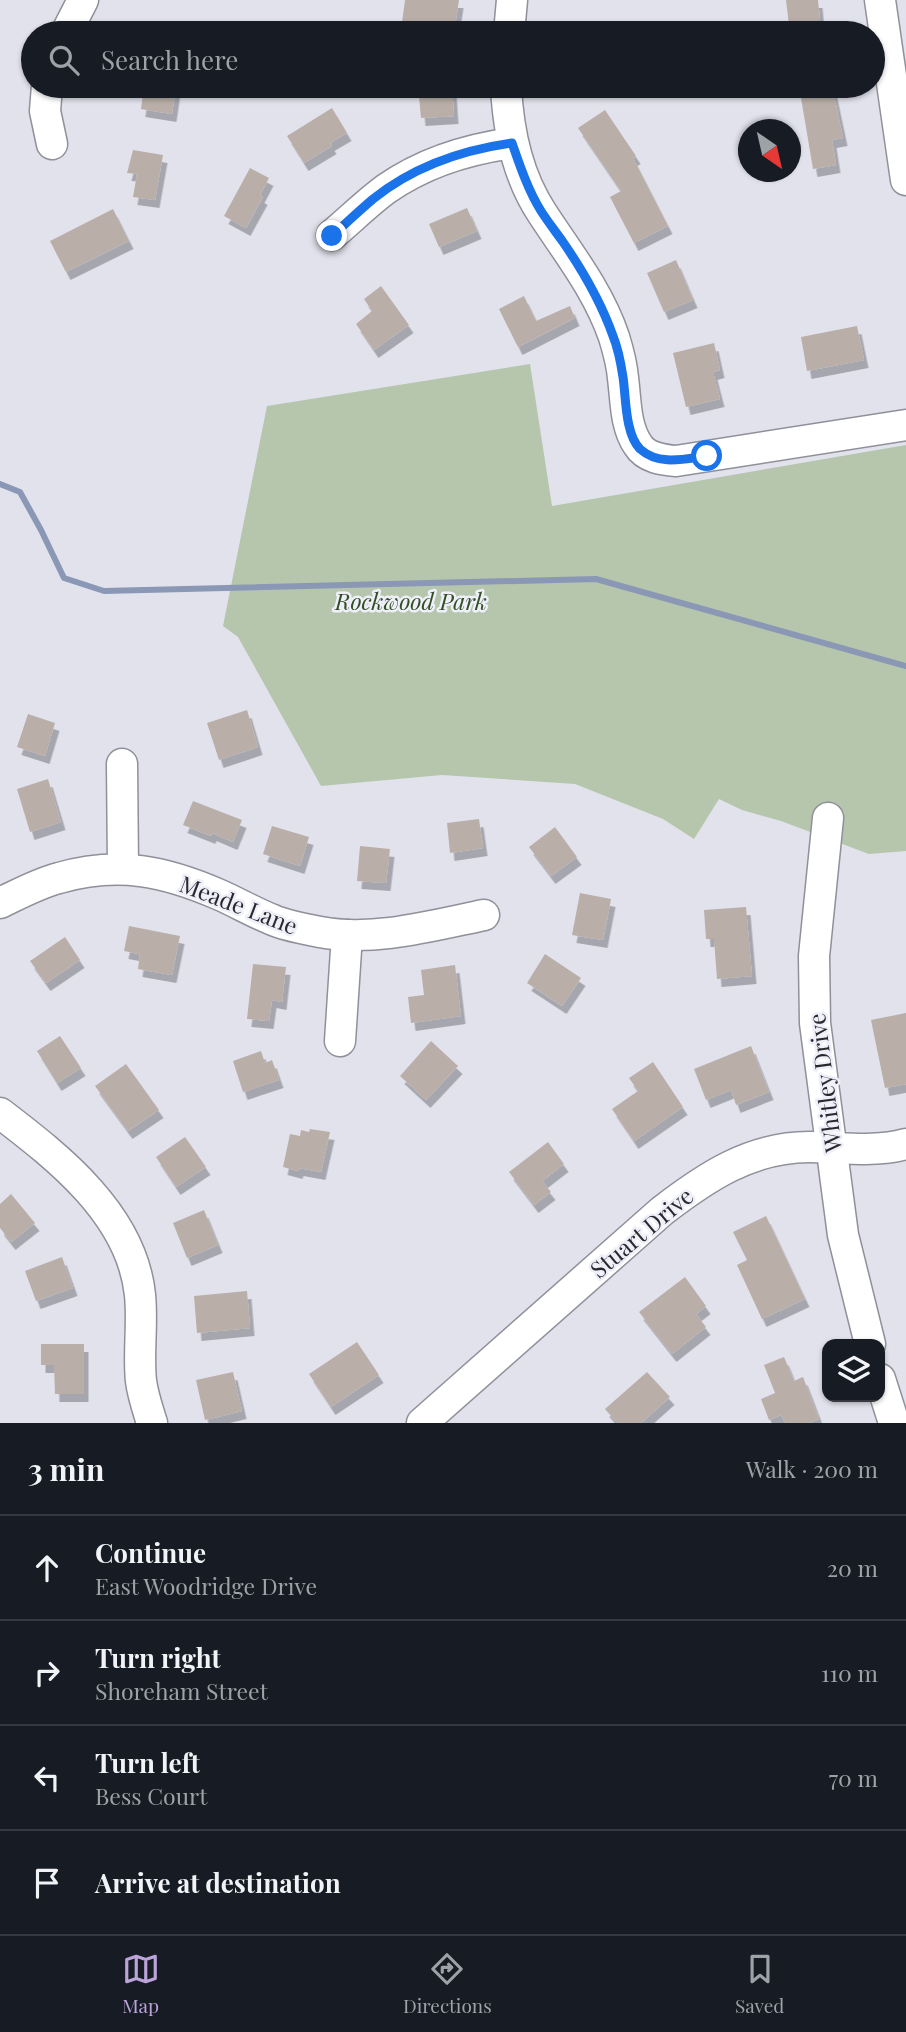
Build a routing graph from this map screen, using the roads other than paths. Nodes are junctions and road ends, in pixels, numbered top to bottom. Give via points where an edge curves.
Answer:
1 (83, 0) edge
2 (512, 0) edge
3 (880, 0) edge
4 (72, 21) edge
5 (510, 21) edge
6 (883, 21) edge
7 (885, 35) edge
8 (46, 98) edge
9 (507, 98) edge
10 (512, 143) junction
11 (52, 145) dead end
12 (906, 180) edge
13 (332, 236) dead end
14 (906, 425) edge
15 (122, 764) dead end
16 (828, 818) dead end
17 (123, 869) junction
18 (0, 902) edge
19 (484, 915) dead end
20 (346, 935) junction
21 (340, 1041) dead end
22 (0, 1114) edge
23 (906, 1144) edge
24 (832, 1148) junction
25 (869, 1339) edge
26 (885, 1395) edge
27 (152, 1423) edge
28 (422, 1423) edge
29 (894, 1423) edge

1 - 4 street
2 - 5 street
3 - 6 street
7 - 12 street
8 - 11 street
9 - 10 street
10 - 13 street via 465,152 415,172
10 - 14 street via 541,211 601,304 614,338 630,429 639,448 658,459 676,461
15 - 17 street
16 - 24 street, Whitley Drive via 814,956 815,1023
17 - 18 street, Meade Lane via 57,878
17 - 20 street, Meade Lane via 214,892 274,921
19 - 20 street, Meade Lane
20 - 21 street
22 - 27 street via 70,1171 99,1203 132,1259 140,1293 141,1381
23 - 24 street, Stuart Drive via 870,1150
24 - 25 street, Whitley Drive via 843,1236
24 - 28 street, Stuart Drive via 790,1148 751,1156 695,1186
26 - 29 street

